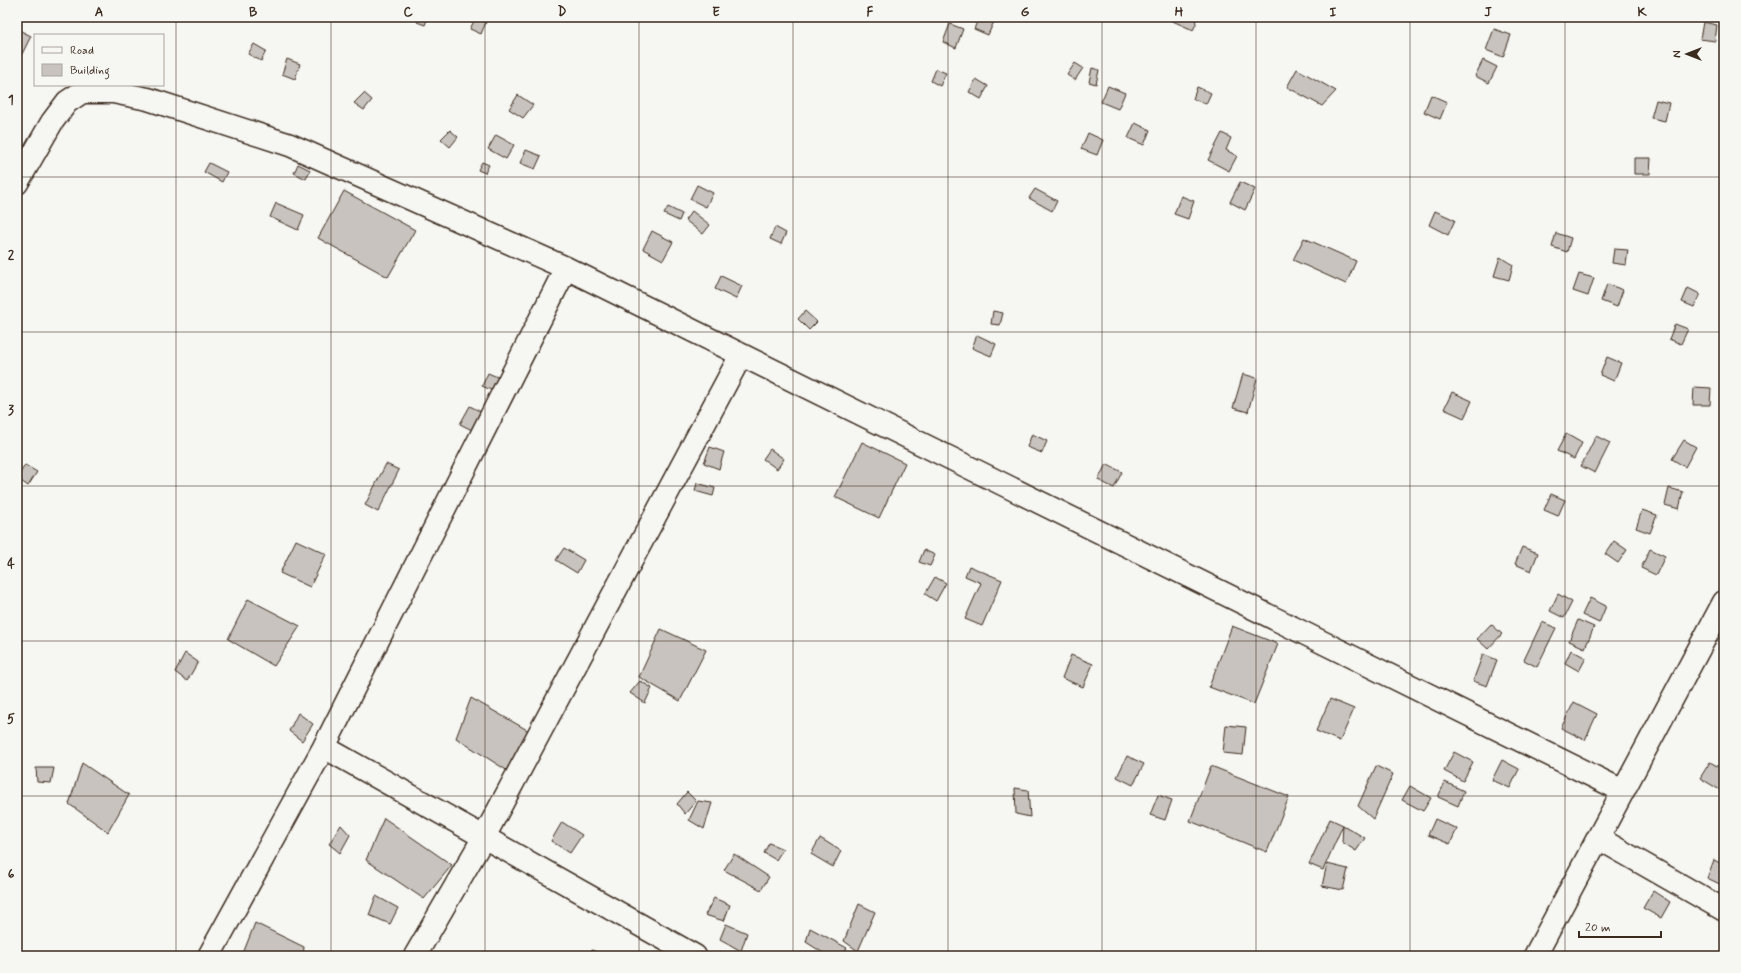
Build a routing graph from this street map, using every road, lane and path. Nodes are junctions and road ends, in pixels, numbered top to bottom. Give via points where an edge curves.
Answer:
1 (17, 183) edge
2 (566, 268) junction
3 (741, 355) junction
4 (1724, 602) edge
5 (324, 747) junction
6 (1623, 791) junction
7 (484, 837) junction
8 (1598, 838) junction
9 (1724, 910) edge
10 (209, 956) edge
11 (415, 956) edge
12 (695, 956) edge
13 (1535, 956) edge

1 - 2 street via 52,122 67,102 82,92 113,92 148,99 290,145
2 - 3 street
2 - 5 street
3 - 6 street
3 - 7 street
4 - 6 street
5 - 7 street
5 - 10 street
6 - 8 street
7 - 11 street
7 - 12 street
8 - 9 street
8 - 13 street

